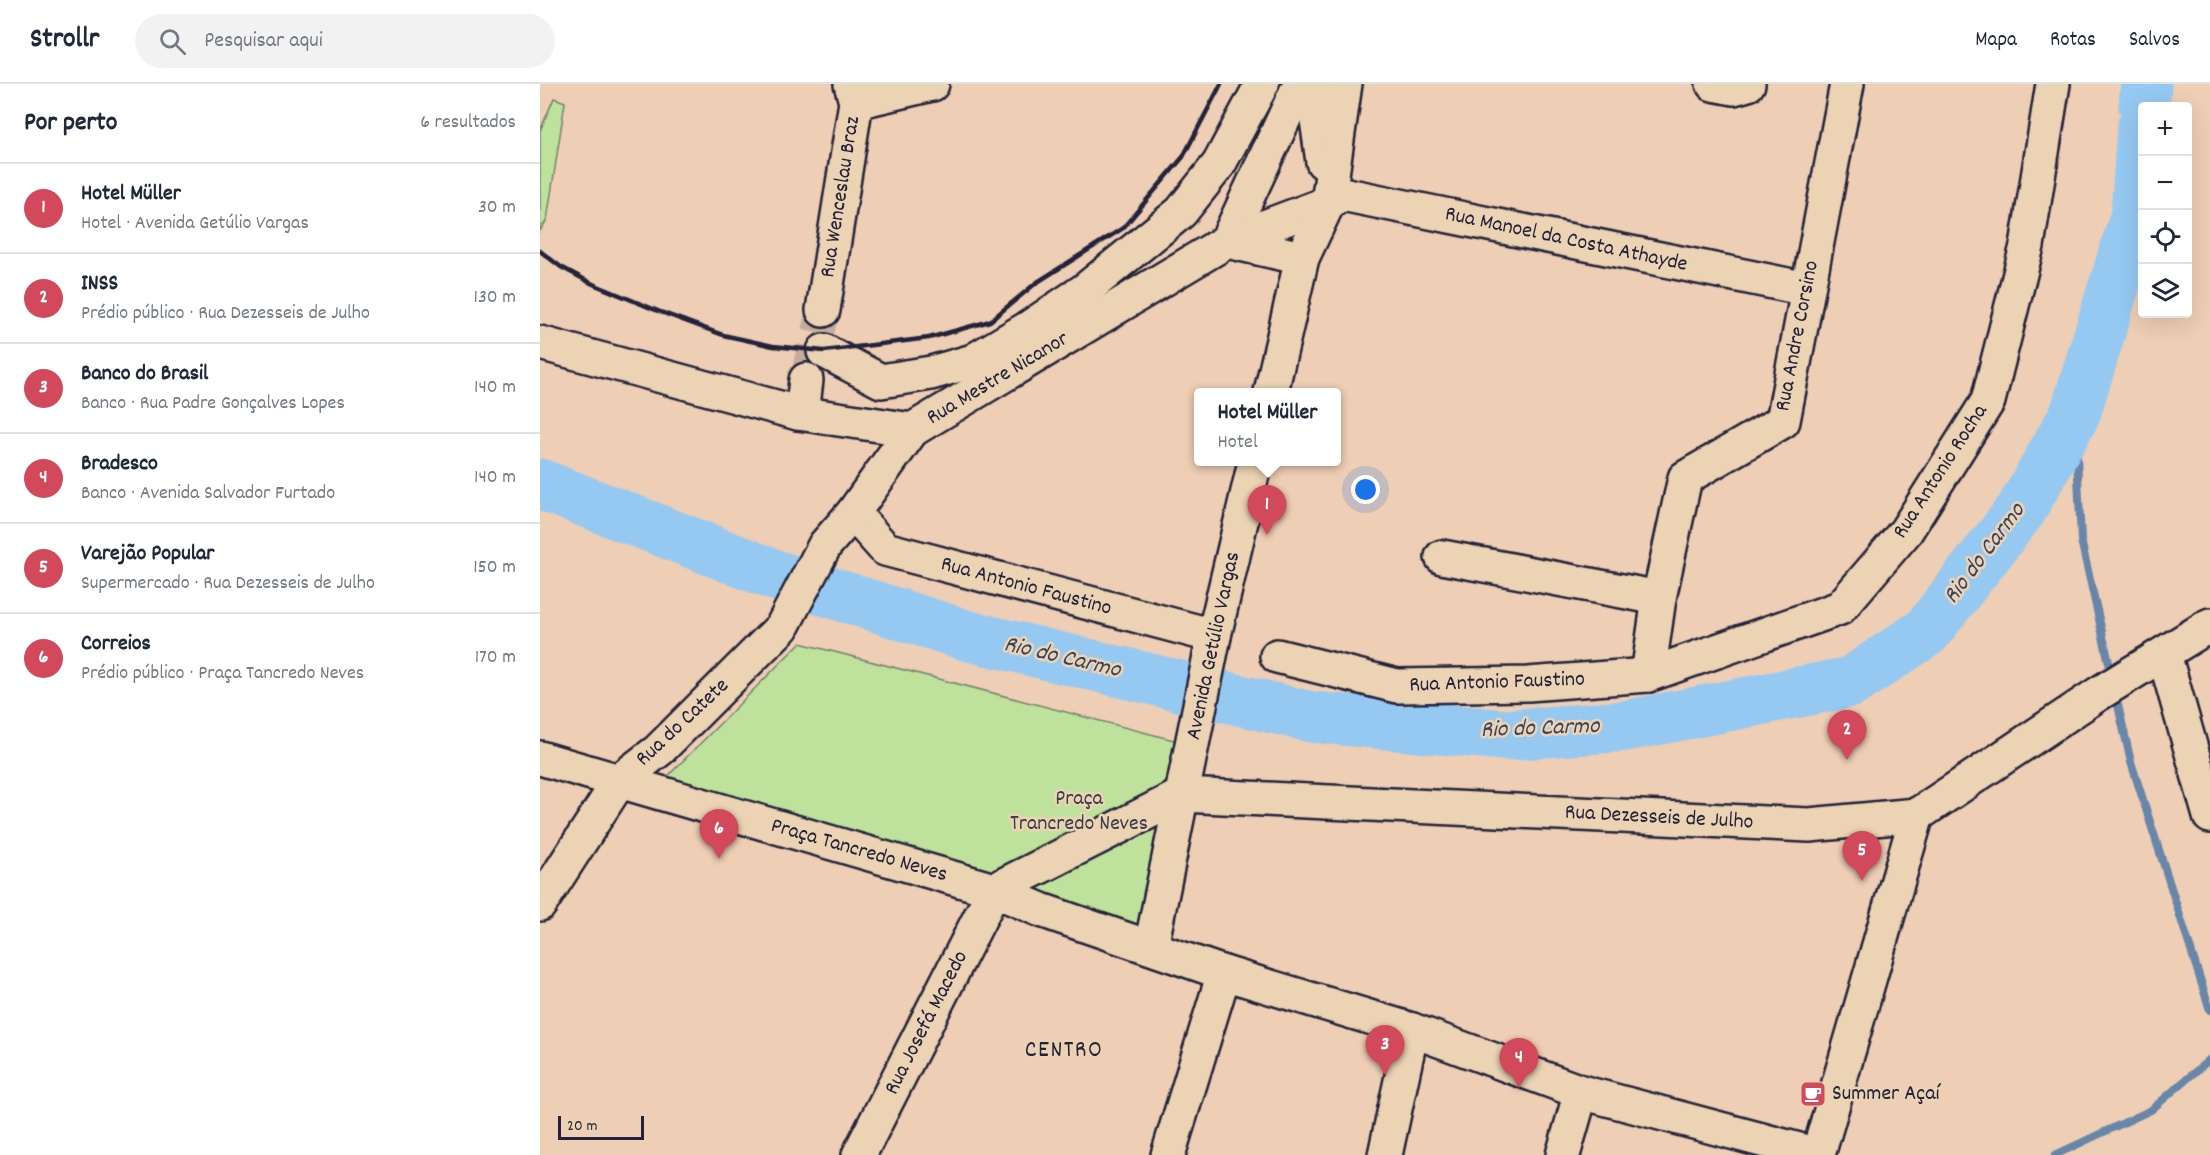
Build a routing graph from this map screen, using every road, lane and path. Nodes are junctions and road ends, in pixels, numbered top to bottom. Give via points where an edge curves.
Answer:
1 (932, 84) edge
2 (1262, 84) edge
3 (1300, 84) edge
4 (1312, 84) edge
5 (1345, 84) edge
6 (1713, 84) edge
7 (1748, 84) edge
8 (1847, 84) edge
9 (2053, 84) edge
10 (854, 93) edge
11 (1328, 203) junction
12 (1227, 241) junction
13 (1302, 258) junction
14 (1807, 289) junction
15 (823, 310) tunnel mouth
16 (540, 344) edge
17 (824, 351) dead end
18 (806, 380) tunnel mouth
19 (1272, 388) edge
20 (798, 413) junction
21 (912, 430) junction
22 (1254, 466) edge
23 (853, 513) junction
24 (1443, 556) dead end
25 (1659, 598) junction
26 (2210, 625) edge
27 (1213, 646) junction
28 (2164, 654) junction
29 (1277, 656) dead end
30 (1648, 675) junction
31 (540, 758) edge
32 (620, 780) junction
33 (1182, 795) junction
34 (1917, 815) junction
35 (2210, 816) edge
36 (994, 890) junction
37 (540, 904) edge
38 (1151, 947) junction
39 (1224, 973) junction
40 (1412, 1030) junction
41 (1581, 1092) junction
42 (859, 1155) edge
43 (1168, 1155) edge
44 (1385, 1155) edge
45 (1563, 1155) edge
46 (1818, 1155) edge

1 - 10 street
2 - 17 street via 1219,164 1181,212 1085,290 1030,327 973,361 881,381
3 - 12 street
4 - 11 street
5 - 11 street
6 - 7 street via 1734,88
8 - 14 street, Rua Andre Corsino
9 - 30 street, Rua Antonio Rocha via 2027,246 1988,401 1906,531 1840,608
10 - 15 street, Rua Wenceslau Braz
11 - 12 street, Rua Manoel da Costa Athayde
11 - 13 street
11 - 14 street, Rua Manoel da Costa Athayde via 1342,194
12 - 13 street
12 - 21 street, Rua Mestre Nicanor
13 - 19 street
14 - 25 street, Rua Andre Corsino via 1783,421 1685,478
16 - 20 street, Rua Mestre Nicanor
18 - 20 street
20 - 21 street, Rua Mestre Nicanor
21 - 23 street, Rua do Catete
22 - 27 street, Avenida Getúlio Vargas
23 - 27 street, Rua Antonio Faustino via 885,549
23 - 32 street, Rua do Catete via 825,545 782,627 659,750
24 - 25 street
25 - 30 street, Rua Andre Corsino
26 - 28 street, Rua Dezesseis de Julho
27 - 33 street, Avenida Getúlio Vargas
28 - 34 street, Rua Dezesseis de Julho
28 - 35 street
29 - 30 street, Rua Antonio Faustino via 1397,686 1528,684
31 - 32 street, Praça Tancredo Neves
32 - 36 street, Praça Tancredo Neves
32 - 37 street, Rua do Catete
33 - 34 street, Rua Dezesseis de Julho via 1809,825
33 - 36 street
33 - 38 street
34 - 46 street
36 - 38 street, Praça Tancredo Neves
36 - 42 street, Rua Josefá Macedo
38 - 39 street, Praça Tancredo Neves
39 - 40 street, Praça Tancredo Neves
39 - 43 street
40 - 41 street, Praça Tancredo Neves
40 - 44 street
41 - 45 street
41 - 46 street, Praça Tancredo Neves

